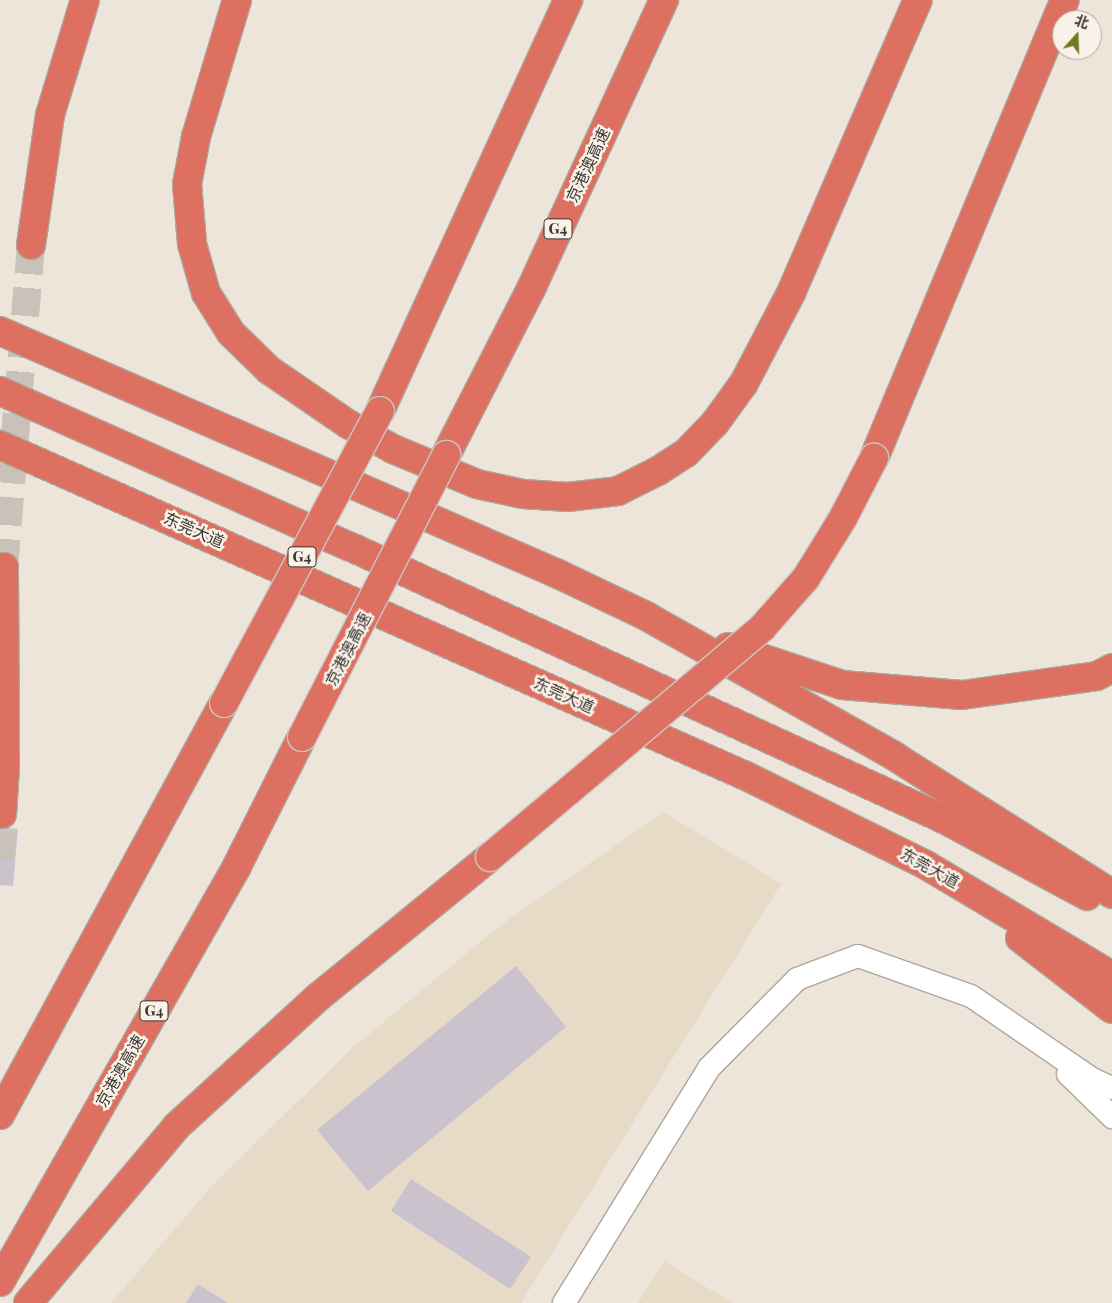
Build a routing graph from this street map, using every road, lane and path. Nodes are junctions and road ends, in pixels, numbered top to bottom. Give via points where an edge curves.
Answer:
1 (85, 0) edge
2 (237, 0) edge
3 (568, 0) edge
4 (664, 0) edge
5 (918, 0) edge
6 (1065, 0) edge
7 (31, 245) tunnel mouth
8 (0, 331) edge
9 (0, 391) edge
10 (0, 445) edge
11 (4, 567) dead end
12 (646, 616) junction
13 (1112, 668) edge
14 (2, 814) dead end
15 (926, 865) junction
16 (1112, 894) edge
17 (1112, 912) edge
18 (1112, 976) edge
19 (1112, 1009) edge
20 (1028, 1035) junction
21 (1112, 1088) edge
22 (0, 1115) edge
23 (1112, 1117) edge
24 (0, 1282) edge
25 (28, 1303) edge
26 (564, 1303) edge

1 - 7 highway via 50,116
2 - 5 highway via 196,137 187,184 192,244 206,293 231,333 269,370 348,424 393,449 476,484 523,494 568,497 618,491 658,471 686,453 715,423 744,384 792,293
3 - 22 highway, G4, bridge via 380,411
4 - 24 highway, 京港澳高速 / G4, bridge via 531,289 237,866
6 - 25 highway, bridge via 874,458 843,518 806,578 762,628 317,998 177,1126
8 - 12 highway via 558,574
9 - 17 highway via 342,543 937,815
10 - 15 highway, 东莞大道 via 746,776
11 - 14 highway via 5,766
12 - 13 highway via 766,662 842,684 962,695 1097,676
12 - 16 highway via 894,756
15 - 18 highway, 东莞大道
15 - 19 highway
20 - 21 street via 1092,1079
20 - 23 street
20 - 26 street via 971,996 858,956 796,980 709,1068

